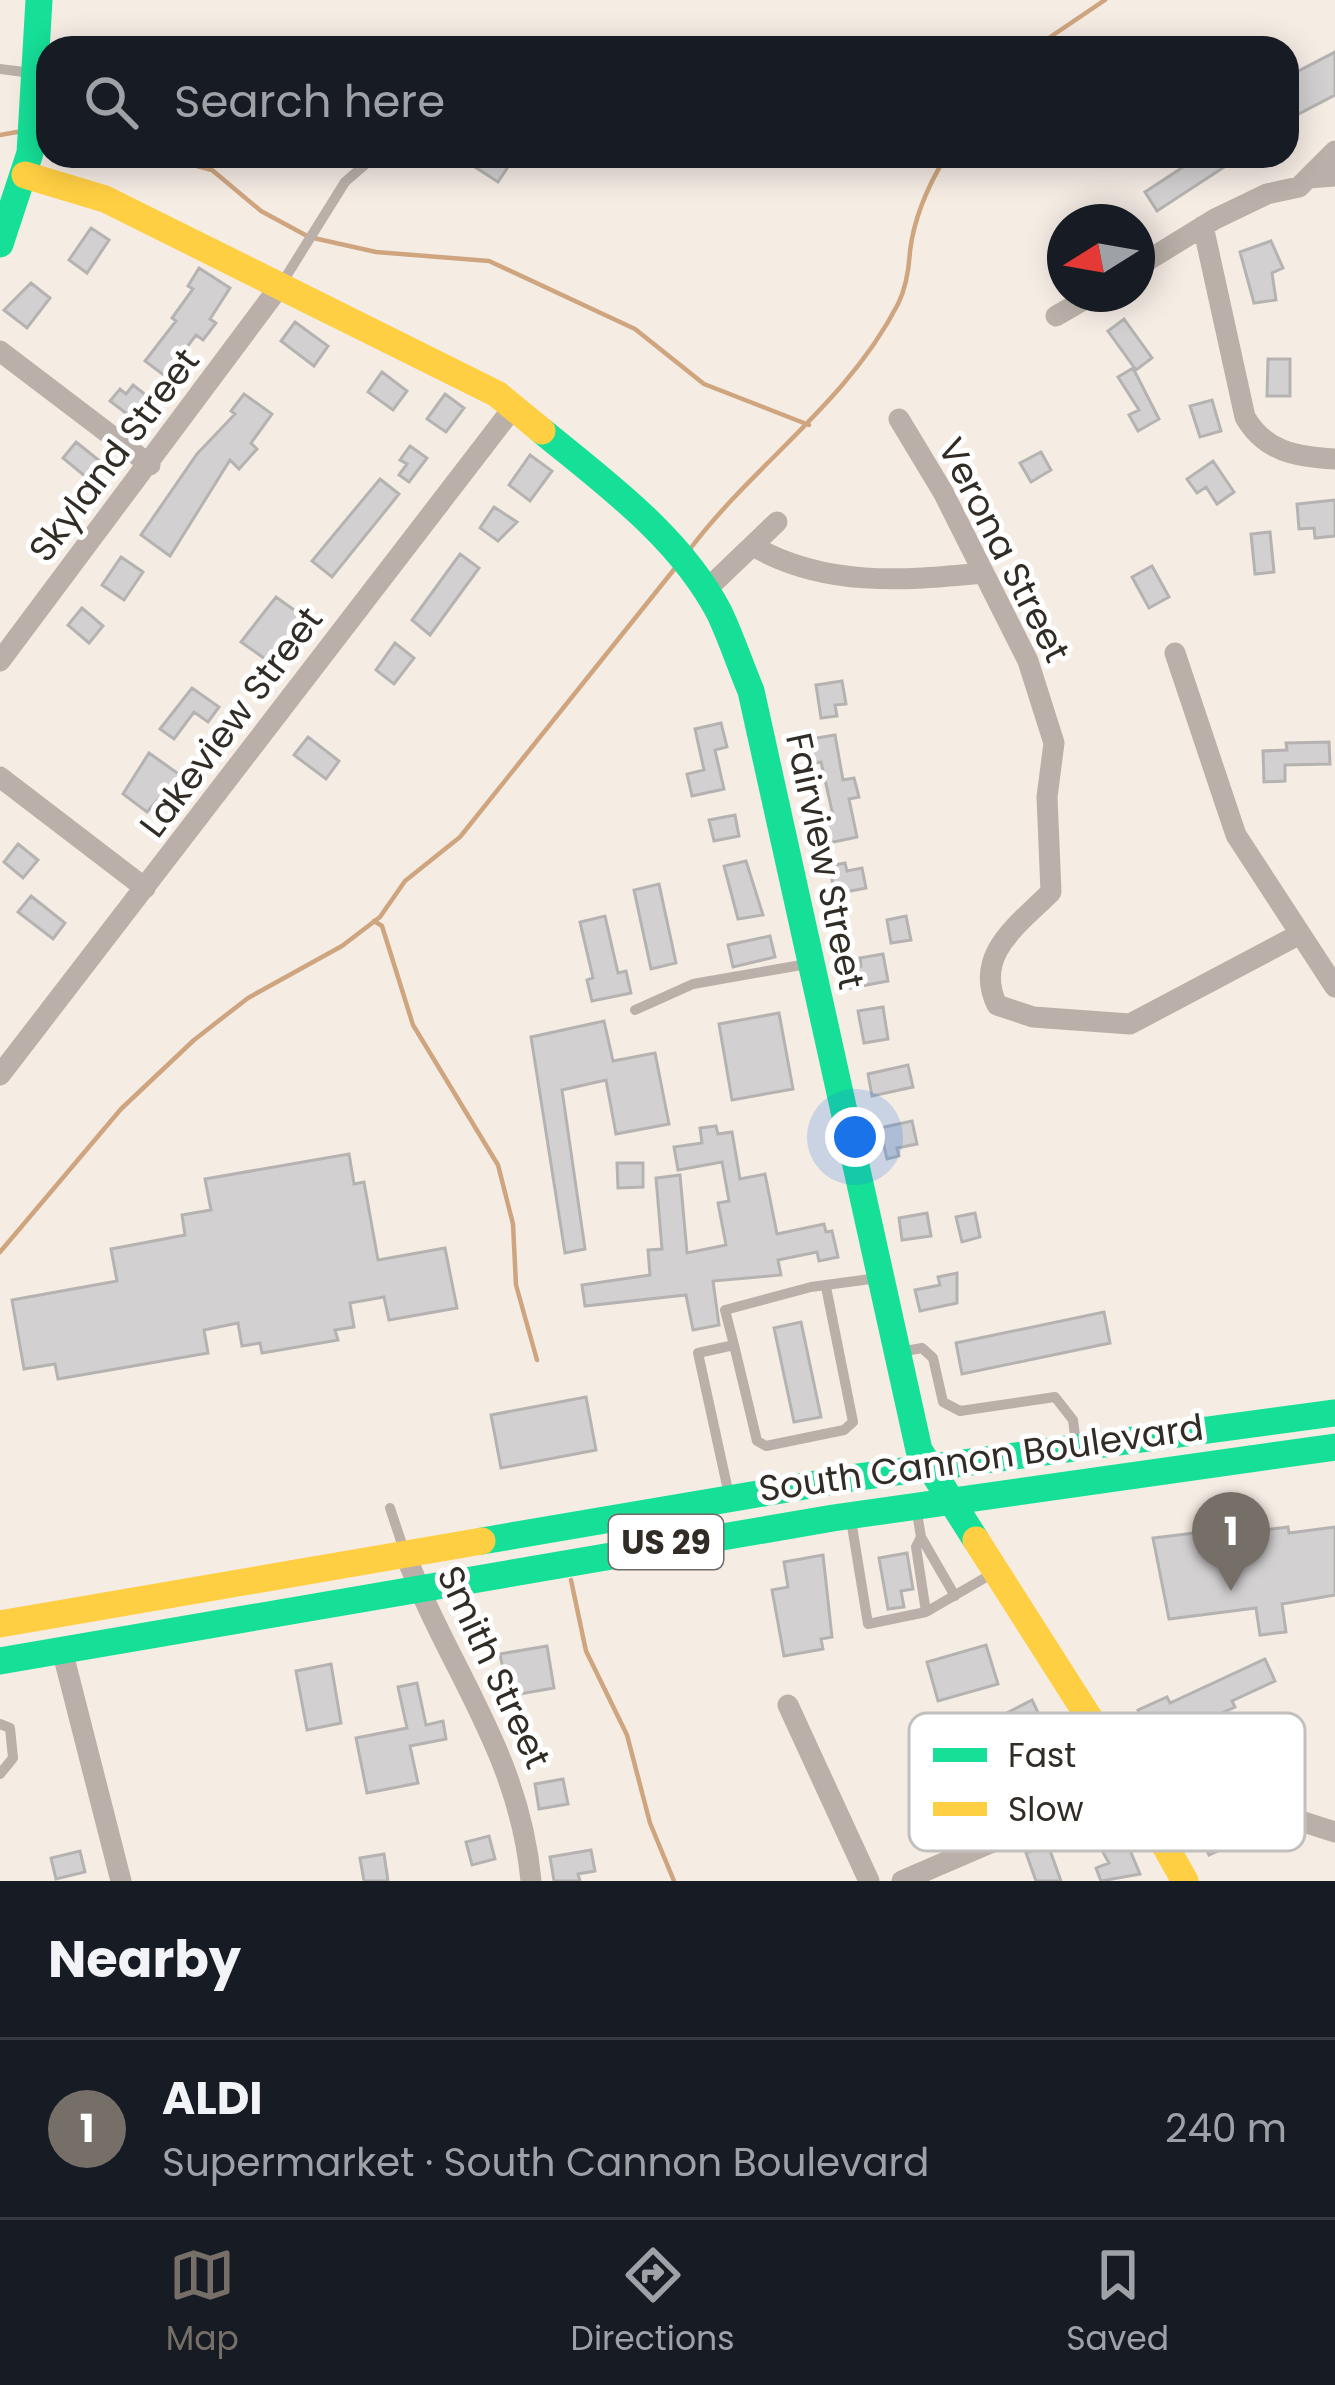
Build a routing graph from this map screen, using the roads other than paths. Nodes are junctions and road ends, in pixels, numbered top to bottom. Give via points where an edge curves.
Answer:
1 (39, 0) edge
2 (38, 36) edge
3 (0, 69) edge
4 (36, 74) joint
5 (1335, 151) edge
6 (361, 168) edge
7 (25, 175) junction
8 (1335, 176) edge
9 (1308, 178) junction
10 (1204, 226) junction
11 (0, 244) edge
12 (1155, 256) edge
13 (280, 286) junction
14 (1063, 312) edge
15 (1056, 316) dead end
16 (0, 351) edge
17 (513, 408) junction
18 (899, 418) dead end
19 (1335, 459) edge
20 (150, 465) junction
21 (777, 522) dead end
22 (753, 546) junction
23 (982, 573) junction
24 (706, 590) junction
25 (1175, 653) dead end
26 (0, 661) edge
27 (0, 777) edge
28 (145, 888) junction
29 (1300, 934) junction
30 (811, 963) junction
31 (1335, 987) edge
32 (635, 1010) dead end
33 (0, 1075) edge
34 (878, 1278) junction
35 (826, 1287) junction
36 (734, 1345) junction
37 (895, 1353) junction
38 (1335, 1413) edge
39 (1335, 1447) edge
40 (1077, 1448) junction
41 (930, 1467) junction
42 (947, 1496) junction
43 (730, 1498) junction
44 (914, 1501) junction
45 (390, 1508) dead end
46 (850, 1511) junction
47 (921, 1537) junction
48 (405, 1553) junction
49 (995, 1572) junction
50 (418, 1586) junction
51 (955, 1596) junction
52 (926, 1612) junction
53 (0, 1624) edge
54 (62, 1650) junction
55 (0, 1660) edge
56 (788, 1705) dead end
57 (1086, 1713) edge
58 (0, 1724) edge
59 (0, 1774) edge
60 (1305, 1822) edge
61 (1335, 1832) edge
62 (972, 1851) edge
63 (1168, 1851) edge
64 (122, 1881) edge
65 (531, 1881) edge
66 (869, 1881) edge
67 (902, 1881) edge
68 (1185, 1881) edge

1 - 2 main road
3 - 4 lane
4 - 7 main road
5 - 9 street
6 - 13 lane
7 - 11 main road
7 - 13 main road, Fairview Street via 104,199
8 - 9 street
9 - 10 street
10 - 12 street
10 - 19 street via 1245,417 1279,451
13 - 17 main road, Fairview Street via 471,379
13 - 20 street, Skyland Street
14 - 15 street
16 - 20 street
17 - 24 main road, Fairview Street via 658,530
17 - 28 street, Lakeview Street
18 - 23 street, Verona Street
20 - 26 street, Skyland Street
21 - 22 street
22 - 23 street via 844,577
22 - 24 street
23 - 29 street, Verona Street via 1028,661 1054,742 1051,892 989,963 997,1005 1033,1017 1130,1024
24 - 30 main road, Fairview Street via 751,692
25 - 29 street via 1236,836
27 - 28 street
28 - 33 street, Lakeview Street
29 - 31 street
30 - 32 lane via 693,984
30 - 34 main road, Fairview Street
34 - 35 lane
34 - 37 main road, Fairview Street
35 - 36 lane via 724,1310
35 - 36 lane via 853,1422 844,1430 757,1442
36 - 43 lane via 698,1353
37 - 40 lane via 922,1348 933,1358 944,1402 960,1411 1055,1397 1073,1420
37 - 41 main road, Fairview Street via 910,1423
38 - 40 main road, South Cannon Boulevard / US 29
39 - 42 main road, South Cannon Boulevard / US 29
40 - 41 main road, South Cannon Boulevard / US 29
41 - 42 main road, Fairview Street
41 - 43 main road, South Cannon Boulevard / US 29
42 - 44 main road, South Cannon Boulevard / US 29
42 - 49 main road, Fairview Street
43 - 48 main road, South Cannon Boulevard / US 29
44 - 46 main road, South Cannon Boulevard / US 29
44 - 47 lane
45 - 48 lane
46 - 50 main road, South Cannon Boulevard / US 29
46 - 52 lane via 868,1624
47 - 51 lane
47 - 52 lane
48 - 50 street, Smith Street
48 - 53 main road, South Cannon Boulevard / US 29
49 - 51 lane
49 - 57 main road, Fairview Street
50 - 54 main road, South Cannon Boulevard / US 29
50 - 65 street, Smith Street via 518,1796
51 - 52 lane
54 - 55 main road, South Cannon Boulevard / US 29
54 - 64 street
56 - 66 street
58 - 59 lane via 10,1728 13,1758
60 - 61 street
62 - 67 street
63 - 68 main road, Fairview Street

